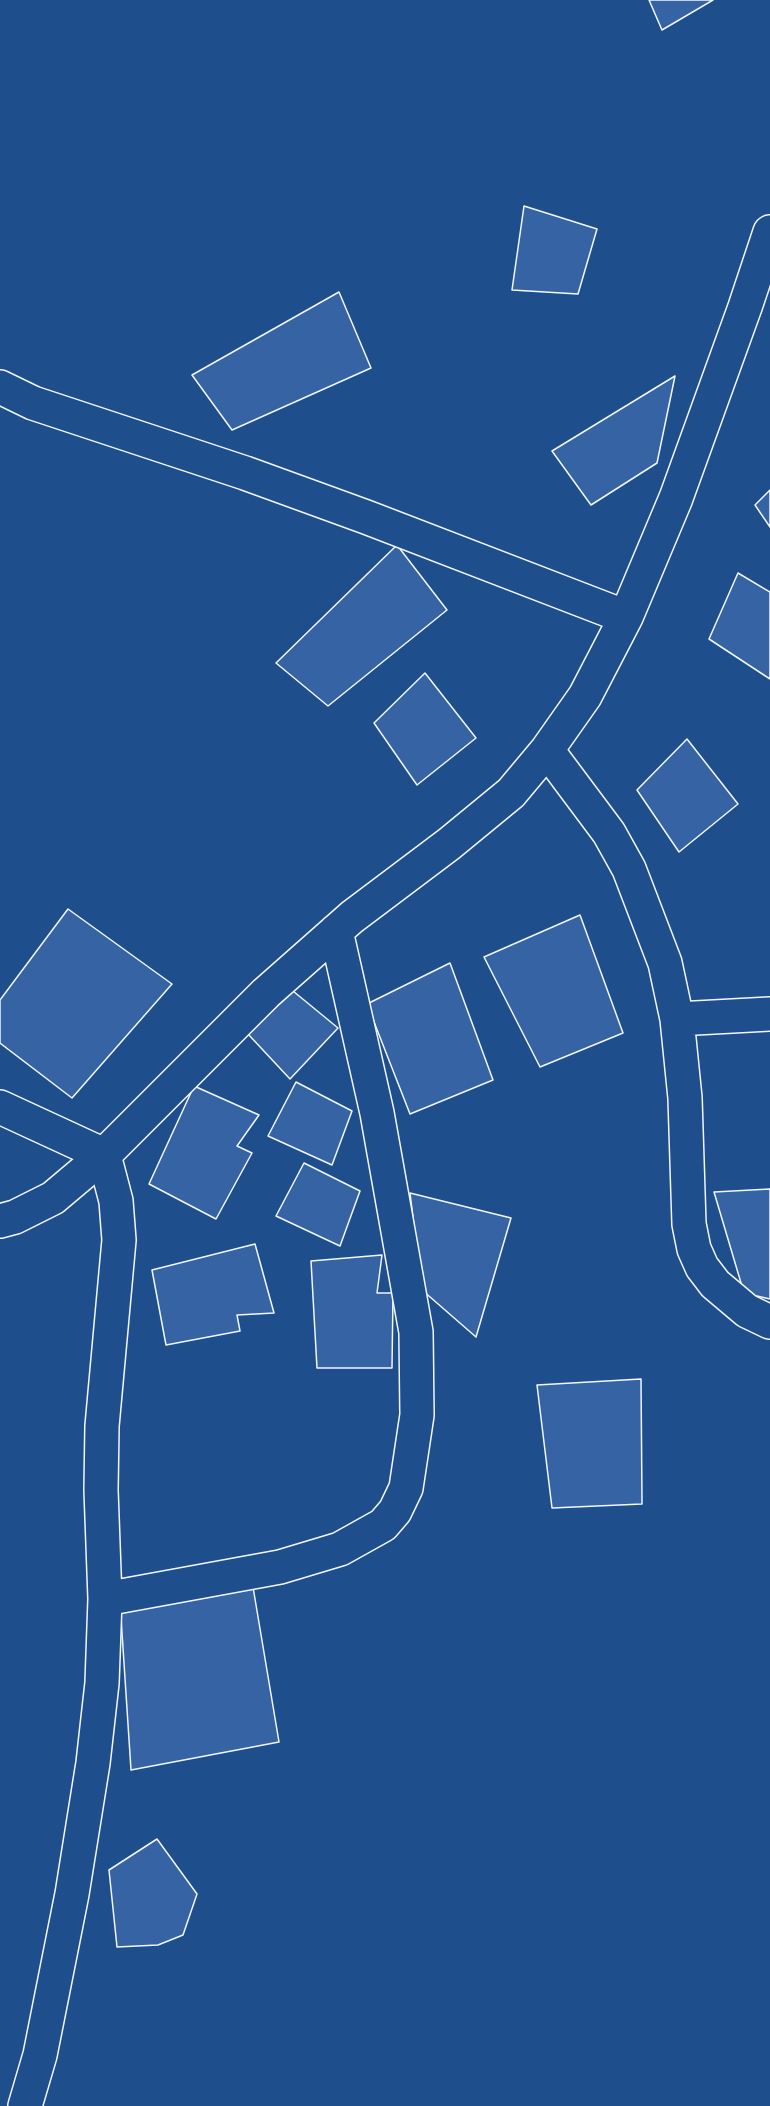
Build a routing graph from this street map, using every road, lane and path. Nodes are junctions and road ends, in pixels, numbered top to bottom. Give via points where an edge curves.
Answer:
1 (770, 232) edge
2 (0, 387) edge
3 (626, 617) junction
4 (547, 750) junction
5 (336, 931) junction
6 (770, 1014) edge
7 (677, 1019) junction
8 (0, 1107) edge
9 (104, 1155) junction
10 (0, 1221) edge
11 (770, 1322) edge
12 (105, 1599) junction
13 (26, 2106) edge

1 - 3 street via 676,498
2 - 3 street via 33,403 356,513
3 - 4 street via 585,696
4 - 5 street via 512,793
4 - 7 street via 609,833 629,869 664,963
5 - 9 street via 266,993
5 - 12 street via 376,1113 416,1332 417,1415 406,1488 396,1511 383,1525 340,1549 280,1567
6 - 7 street
7 - 11 street via 685,1098 689,1224 694,1250 715,1284 747,1311
8 - 9 street
9 - 10 street via 53,1198
9 - 12 street via 116,1201 119,1240 102,1426
12 - 13 street via 102,1683 93,1763 57,1974

